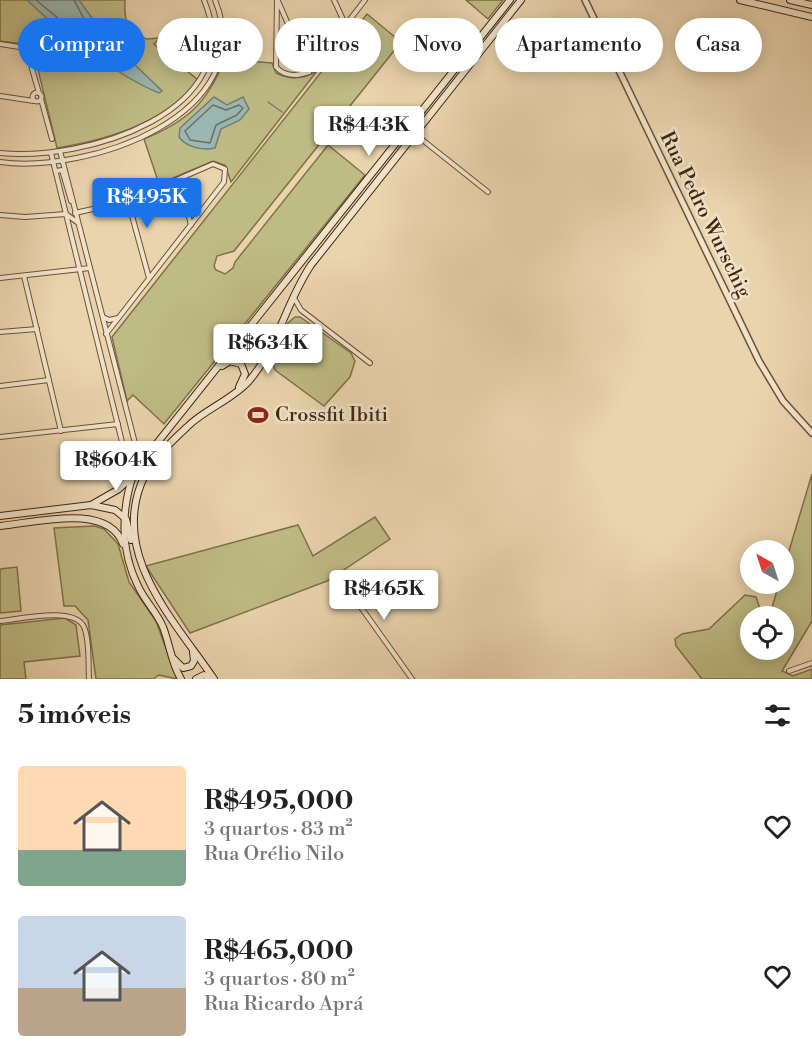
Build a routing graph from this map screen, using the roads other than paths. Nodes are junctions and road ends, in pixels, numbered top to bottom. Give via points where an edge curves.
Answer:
1 (204, 0) edge
2 (215, 0) edge
3 (277, 0) edge
4 (334, 0) edge
5 (365, 0) edge
6 (510, 0) edge
7 (521, 0) edge
8 (585, 0) edge
9 (740, 0) edge
10 (790, 0) edge
11 (812, 6) edge
12 (812, 16) edge
13 (278, 18) edge
14 (285, 18) edge
15 (342, 18) edge
16 (352, 18) edge
17 (0, 44) edge
18 (284, 72) edge
19 (309, 72) edge
20 (35, 93) junction
21 (0, 96) edge
22 (27, 98) junction
23 (37, 100) junction
24 (415, 134) junction
25 (52, 139) dead end
26 (74, 150) junction
27 (60, 152) junction
28 (0, 153) edge
29 (39, 153) junction
30 (51, 153) junction
31 (75, 157) junction
32 (62, 160) junction
33 (53, 161) junction
34 (0, 162) edge
35 (40, 162) junction
36 (56, 171) junction
37 (179, 180) junction
38 (488, 192) dead end
39 (128, 201) junction
40 (73, 204) junction
41 (75, 213) junction
42 (66, 214) junction
43 (188, 214) junction
44 (0, 215) edge
45 (197, 218) junction
46 (78, 223) junction
47 (191, 226) junction
48 (145, 262) junction
49 (90, 268) junction
50 (80, 270) junction
51 (155, 270) junction
52 (24, 276) junction
53 (0, 278) edge
54 (149, 278) junction
55 (293, 295) junction
56 (301, 310) junction
57 (285, 314) junction
58 (102, 316) junction
59 (119, 318) junction
60 (37, 329) junction
61 (247, 330) junction
62 (0, 332) edge
63 (106, 334) junction
64 (275, 341) junction
65 (112, 355) junction
66 (101, 356) junction
67 (103, 363) junction
68 (369, 363) dead end
69 (114, 364) junction
70 (49, 380) junction
71 (205, 384) junction
72 (0, 386) edge
73 (237, 390) junction
74 (117, 424) junction
75 (61, 431) junction
76 (165, 432) junction
77 (812, 433) edge
78 (0, 437) edge
79 (136, 447) junction
80 (124, 450) junction
81 (134, 473) junction
82 (91, 505) junction
83 (0, 516) edge
84 (124, 517) junction
85 (0, 526) edge
86 (128, 559) junction
87 (145, 575) junction
88 (338, 575) dead end
89 (0, 621) edge
90 (167, 642) junction
91 (190, 644) junction
92 (812, 663) edge
93 (789, 671) dead end
94 (89, 679) edge
95 (181, 679) edge
96 (196, 679) edge
97 (213, 679) edge
98 (412, 679) edge

1 - 26 street via 212,39 197,86 168,113
2 - 31 street via 222,22 220,56 210,85 201,97 162,127 123,144
3 - 13 street
3 - 14 street
4 - 15 street
5 - 16 street
6 - 61 main road
7 - 24 main road
8 - 77 street, Rua Pedro Wurschig via 759,361 783,401
9 - 12 main road
10 - 11 main road
17 - 20 street via 28,51
18 - 19 street
20 - 22 street
20 - 23 street
20 - 23 street
21 - 22 street
22 - 23 street
23 - 25 street
24 - 38 street
24 - 55 main road via 311,265
26 - 27 street
26 - 31 street
27 - 30 street
27 - 32 street
28 - 29 street
29 - 30 street
29 - 35 street
30 - 33 street
31 - 32 street
32 - 33 street
32 - 40 street
33 - 35 street
33 - 36 street
34 - 35 street
36 - 40 street via 62,170
36 - 42 street
37 - 39 street
37 - 43 street
37 - 45 street via 213,164 225,169 224,182
39 - 41 street
39 - 48 street
40 - 41 street
41 - 46 street
42 - 44 street
42 - 46 street
42 - 50 street
43 - 45 street
43 - 47 street
45 - 47 street
46 - 49 street
47 - 51 street
48 - 51 street
48 - 54 street
49 - 50 street
49 - 58 street
50 - 52 street
50 - 66 street
51 - 54 street
52 - 53 street
52 - 60 street
54 - 59 street
55 - 56 street
55 - 57 main road
56 - 57 street
56 - 68 street
57 - 64 main road
58 - 59 street via 109,320
58 - 63 street
59 - 63 street
60 - 62 street
60 - 70 street
61 - 64 main road via 244,345 250,354 260,354
61 - 71 main road
63 - 65 street
64 - 73 main road via 255,373
65 - 66 street
65 - 69 street
66 - 67 street
67 - 69 street via 109,360
67 - 74 street
69 - 79 street
70 - 72 street
70 - 75 street
71 - 73 main road via 225,363 235,361 245,374
71 - 76 main road
73 - 87 main road via 188,425 146,474 136,501 134,521
74 - 75 street
74 - 80 street
75 - 78 street
76 - 79 street via 145,450
76 - 81 main road
79 - 80 street
80 - 81 street
81 - 82 main road via 119,489
81 - 84 main road
82 - 83 main road
82 - 84 main road via 106,507
84 - 86 main road
84 - 87 main road
85 - 86 main road via 89,518 114,530
86 - 90 main road
87 - 91 main road
88 - 98 street
89 - 94 street via 65,615 78,618 85,629
90 - 91 main road via 178,666 183,668 194,661
90 - 95 main road via 172,664
91 - 97 main road
92 - 93 street
96 - 97 main road via 204,675

